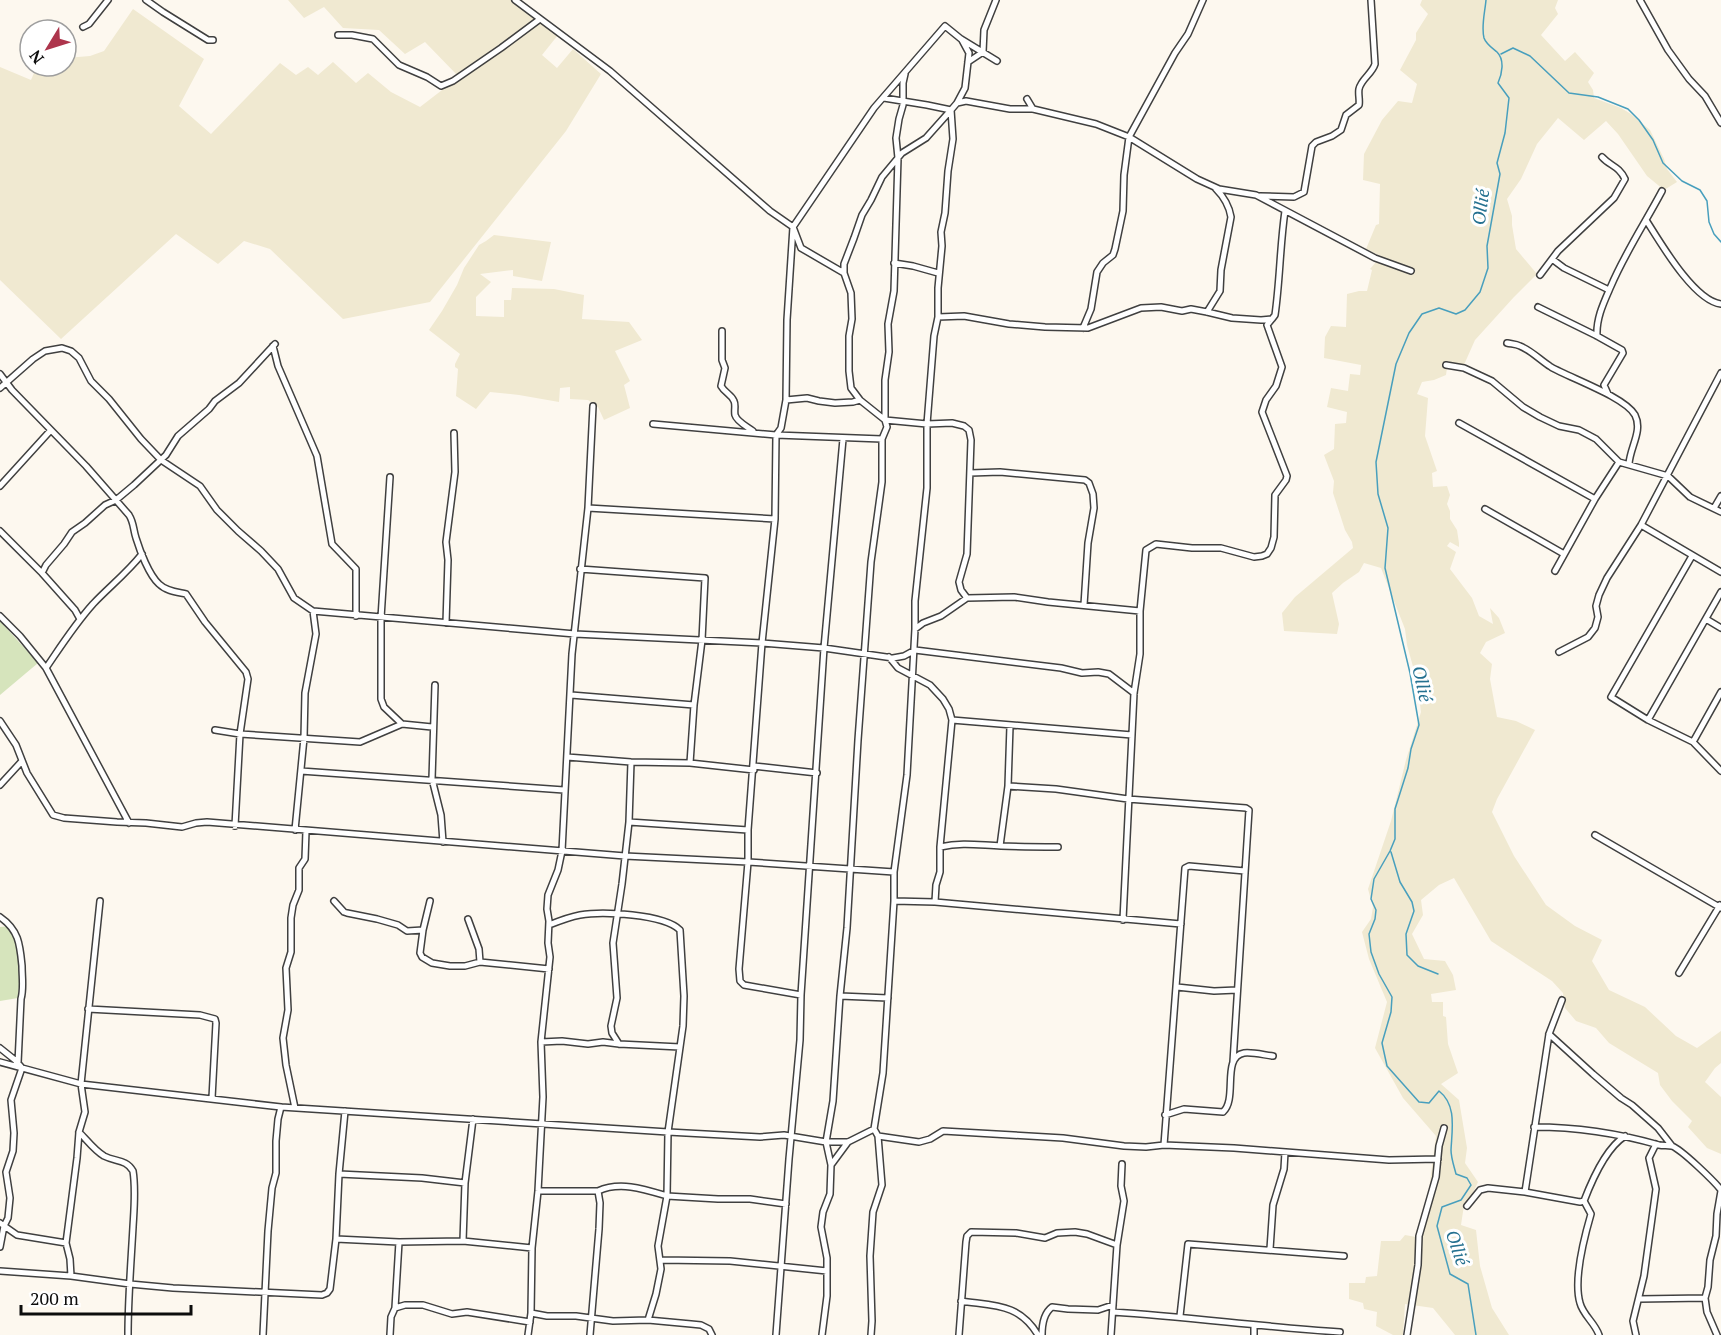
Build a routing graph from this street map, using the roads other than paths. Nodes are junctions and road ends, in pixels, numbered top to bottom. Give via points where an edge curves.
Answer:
1 (108, 0) edge
2 (146, 0) edge
3 (515, 0) edge
4 (996, 0) edge
5 (1203, 0) edge
6 (1371, 0) edge
7 (1640, 0) edge
8 (540, 19) junction
9 (83, 27) dead end
10 (338, 35) dead end
11 (961, 39) junction
12 (213, 40) dead end
13 (984, 52) junction
14 (997, 61) dead end
15 (968, 63) junction
16 (906, 72) junction
17 (884, 98) junction
18 (1027, 99) dead end
19 (903, 101) junction
20 (957, 103) junction
21 (1033, 109) junction
22 (951, 110) junction
23 (1721, 123) edge
24 (1129, 137) junction
25 (1602, 157) dead end
26 (898, 158) junction
27 (1212, 186) junction
28 (1662, 191) dead end
29 (1256, 195) junction
30 (1285, 211) junction
31 (1646, 220) junction
32 (793, 227) junction
33 (1552, 259) junction
34 (894, 263) junction
35 (1411, 271) dead end
36 (844, 273) junction
37 (938, 273) junction
38 (1540, 274) dead end
39 (1609, 290) junction
40 (1721, 304) edge
41 (1538, 307) dead end
42 (1207, 312) junction
43 (938, 317) junction
44 (1272, 319) junction
45 (1083, 328) junction
46 (722, 331) dead end
47 (1597, 336) junction
48 (1507, 343) dead end
49 (1446, 365) dead end
50 (1721, 373) edge
51 (0, 374) edge
52 (6, 381) junction
53 (0, 388) edge
54 (1609, 396) junction
55 (786, 400) junction
56 (860, 400) junction
57 (593, 406) dead end
58 (885, 420) junction
59 (1459, 423) dead end
60 (652, 424) dead end
61 (927, 424) junction
62 (50, 431) junction
63 (454, 432) dead end
64 (754, 432) junction
65 (776, 435) junction
66 (843, 439) junction
67 (882, 439) junction
68 (161, 460) junction
69 (1619, 462) junction
70 (1629, 464) junction
71 (970, 473) junction
72 (1668, 476) junction
73 (390, 477) dead end
74 (0, 486) edge
75 (1721, 496) edge
76 (1595, 499) junction
77 (116, 500) junction
78 (588, 508) junction
79 (1714, 508) junction
80 (1485, 509) dead end
81 (1721, 512) edge
82 (774, 519) junction
83 (1641, 525) junction
84 (0, 531) edge
85 (142, 554) junction
86 (1564, 554) junction
87 (1692, 556) junction
88 (580, 568) junction
89 (1555, 571) dead end
90 (1721, 572) edge
91 (42, 573) junction
92 (1721, 592) edge
93 (967, 598) junction
94 (1084, 605) junction
95 (313, 611) junction
96 (1140, 611) junction
97 (0, 616) edge
98 (356, 616) junction
99 (381, 618) junction
100 (80, 619) junction
101 (1706, 619) junction
102 (446, 623) junction
103 (1721, 628) edge
104 (915, 629) junction
105 (575, 634) junction
106 (702, 640) junction
107 (762, 643) junction
108 (824, 648) junction
109 (915, 650) junction
110 (1559, 652) dead end
111 (864, 654) junction
112 (889, 657) junction
113 (46, 668) junction
114 (913, 675) junction
115 (435, 685) dead end
116 (1721, 692) edge
117 (1134, 693) junction
118 (571, 695) junction
119 (694, 705) junction
120 (952, 720) junction
121 (1648, 720) junction
122 (0, 721) edge
123 (402, 724) junction
124 (1011, 726) junction
125 (432, 727) junction
126 (215, 730) dead end
127 (240, 734) junction
128 (1132, 735) junction
129 (304, 738) junction
130 (1693, 742) junction
131 (567, 757) junction
132 (22, 761) junction
133 (631, 762) junction
134 (690, 763) junction
135 (754, 768) junction
136 (301, 771) junction
137 (1721, 771) edge
138 (817, 773) junction
139 (432, 779) junction
140 (0, 785) edge
141 (1008, 786) junction
142 (564, 790) junction
143 (1128, 799) junction
144 (629, 822) junction
145 (129, 823) junction
146 (235, 826) junction
147 (295, 830) junction
148 (748, 830) junction
149 (306, 831) junction
150 (1595, 835) dead end
151 (443, 842) junction
152 (1000, 846) junction
153 (940, 847) junction
154 (1058, 847) dead end
155 (562, 851) junction
156 (625, 856) junction
157 (748, 862) junction
158 (810, 867) junction
159 (850, 868) junction
160 (1245, 871) junction
161 (894, 872) junction
162 (100, 901) dead end
163 (334, 901) dead end
164 (894, 901) junction
165 (430, 902) dead end
166 (935, 902) junction
167 (1720, 906) edge
168 (617, 914) junction
169 (0, 916) edge
170 (468, 919) dead end
171 (1123, 920) junction
172 (1181, 924) junction
173 (549, 925) junction
174 (423, 930) junction
175 (480, 962) junction
176 (549, 969) junction
177 (1679, 973) dead end
178 (1177, 987) junction
179 (1237, 990) junction
180 (801, 995) junction
181 (840, 996) junction
182 (888, 998) junction
183 (1562, 1000) dead end
184 (88, 1009) junction
185 (1549, 1034) junction
186 (540, 1042) junction
187 (619, 1044) junction
188 (680, 1047) junction
189 (0, 1048) edge
190 (1273, 1056) dead end
191 (0, 1062) edge
192 (1233, 1062) junction
193 (20, 1065) junction
194 (81, 1084) junction
195 (212, 1098) junction
196 (281, 1107) junction
197 (295, 1108) junction
198 (345, 1111) junction
199 (1166, 1114) junction
200 (473, 1119) junction
201 (541, 1124) junction
202 (1534, 1126) junction
203 (1444, 1128) dead end
204 (874, 1129) junction
205 (79, 1132) junction
206 (668, 1132) junction
207 (791, 1135) junction
208 (878, 1136) junction
209 (1625, 1136) junction
210 (826, 1142) junction
211 (848, 1142) junction
212 (1656, 1144) junction
213 (1164, 1145) junction
214 (1672, 1146) junction
215 (1286, 1152) junction
216 (1438, 1159) junction
217 (1122, 1164) dead end
218 (831, 1165) junction
219 (339, 1174) junction
220 (465, 1183) junction
221 (537, 1191) junction
222 (598, 1191) junction
223 (1721, 1191) edge
224 (1525, 1192) junction
225 (667, 1196) junction
226 (1584, 1201) junction
227 (786, 1204) junction
228 (1467, 1206) dead end
229 (1719, 1210) edge
230 (2, 1224) edge
231 (336, 1239) junction
232 (463, 1241) junction
233 (399, 1242) junction
234 (66, 1243) junction
235 (1117, 1245) junction
236 (0, 1246) edge
237 (532, 1248) junction
238 (1270, 1250) junction
239 (1344, 1256) dead end
240 (661, 1260) junction
241 (782, 1266) junction
242 (0, 1271) edge
243 (827, 1271) junction
244 (71, 1276) junction
245 (130, 1284) junction
246 (265, 1292) junction
247 (1705, 1298) junction
248 (1639, 1299) junction
249 (961, 1301) junction
250 (1113, 1305) junction
251 (394, 1308) junction
252 (1113, 1312) junction
253 (531, 1313) junction
254 (1180, 1316) junction
255 (592, 1318) junction
256 (648, 1320) junction
257 (530, 1322) junction
258 (1254, 1326) junction
259 (1340, 1332) dead end
260 (128, 1335) edge
261 (263, 1335) edge
262 (390, 1335) edge
263 (528, 1335) edge
264 (590, 1335) edge
265 (712, 1335) edge
266 (776, 1335) edge
267 (822, 1335) edge
268 (871, 1335) edge
269 (959, 1335) edge
270 (1040, 1335) edge
271 (1111, 1335) edge
272 (1254, 1335) edge
273 (1407, 1335) edge
274 (1599, 1335) edge
275 (1635, 1335) edge
276 (1717, 1335) edge

1 - 9 street
2 - 12 street
3 - 8 street
4 - 13 street via 984,30
5 - 24 street
6 - 29 street via 1375,64 1362,81 1359,105 1346,115 1341,130 1312,146 1304,192 1294,197
7 - 23 street via 1668,50
8 - 10 street via 441,86 399,65 373,39
8 - 32 street via 610,71
11 - 13 street
11 - 15 street via 969,53
11 - 16 street via 945,26
13 - 14 street
13 - 15 street
15 - 20 street via 965,88
16 - 17 street
16 - 19 street
17 - 19 street
17 - 32 street
18 - 21 street
19 - 22 street
19 - 26 street via 896,138
20 - 21 street
20 - 22 street
21 - 24 street
22 - 26 street via 926,138
22 - 37 street via 953,139
24 - 27 street
24 - 45 street via 1123,211 1115,249 1097,272 1091,309
25 - 33 street via 1617,166 1625,179 1614,198
26 - 34 street
26 - 36 street via 882,177 862,215
27 - 29 street
27 - 42 street via 1223,196 1231,217 1220,291
28 - 31 street
29 - 30 street
30 - 35 street via 1375,258
30 - 44 street
31 - 39 street
31 - 40 street via 1693,288
32 - 36 street via 801,248
32 - 55 street
33 - 38 street
33 - 39 street
34 - 37 street
34 - 58 street
36 - 56 street via 851,293 851,388
37 - 43 street
39 - 47 street
41 - 47 street
42 - 44 street via 1232,318
42 - 45 street via 1141,308
43 - 45 street
43 - 61 street
44 - 96 street via 1268,332 1282,367 1262,412 1287,476 1275,495 1275,537 1271,548 1267,554 1254,557 1221,548 1156,544 1146,550
46 - 64 street via 725,368 721,386 735,403 737,419
47 - 54 street via 1623,353 1604,385
48 - 54 street via 1519,345
49 - 69 street via 1464,368 1492,381 1540,417 1596,439
50 - 72 street
51 - 52 street
52 - 53 street
52 - 62 street
52 - 68 street via 45,351 72,351 91,381
54 - 70 street via 1635,415 1638,435
55 - 56 street
55 - 65 street
56 - 58 street
57 - 78 street
58 - 61 street
58 - 67 street via 887,427
59 - 76 street
60 - 64 street
61 - 71 street via 952,423 969,429
61 - 104 street via 927,488
62 - 74 street
62 - 77 street
63 - 102 street via 455,472 446,543
64 - 65 street
65 - 66 street
65 - 82 street
66 - 67 street
66 - 108 street
67 - 111 street via 882,482
68 - 77 street
68 - 95 street via 200,486 217,510 278,569 294,598
68 - 98 street via 178,436 239,383 274,345 278,366 317,456 332,544 356,569
69 - 70 street
69 - 76 street
70 - 72 street
71 - 93 street via 967,554 960,582
71 - 94 street via 1000,472 1089,483 1094,508
72 - 79 street via 1690,497
72 - 83 street
73 - 99 street
75 - 79 street
76 - 86 street
77 - 85 street via 133,521
77 - 91 street via 72,532
78 - 82 street
78 - 88 street
79 - 81 street
80 - 86 street
82 - 107 street
83 - 87 street
83 - 110 street via 1599,595 1595,628 1588,637
84 - 91 street
85 - 100 street
85 - 127 street via 159,584 186,594 246,672
86 - 89 street
87 - 90 street
87 - 121 street via 1611,697
88 - 105 street
88 - 106 street via 705,578
91 - 100 street
92 - 101 street
93 - 94 street via 1014,597
93 - 104 street
94 - 96 street
95 - 98 street
95 - 129 street via 315,634 305,693
96 - 117 street via 1140,654
97 - 113 street
98 - 99 street
99 - 102 street
99 - 123 street via 381,699 384,708
100 - 113 street
101 - 103 street
101 - 121 street
102 - 105 street
104 - 109 street
105 - 106 street
105 - 118 street
106 - 107 street
106 - 119 street
107 - 108 street
107 - 135 street
108 - 111 street
108 - 138 street
109 - 112 street
109 - 114 street
109 - 117 street via 1109,674
111 - 112 street
111 - 159 street
112 - 114 street via 898,668
113 - 145 street
114 - 120 street via 943,699
114 - 161 street via 907,775
115 - 125 street
116 - 130 street
117 - 128 street
118 - 119 street
118 - 131 street
119 - 134 street
120 - 124 street
120 - 153 street
121 - 130 street
122 - 132 street
123 - 125 street
123 - 129 street via 360,742
124 - 128 street
124 - 141 street
125 - 139 street
126 - 127 street
127 - 129 street
127 - 146 street
128 - 143 street
129 - 136 street
130 - 137 street
131 - 133 street
131 - 142 street
132 - 140 street
132 - 145 street via 53,815
133 - 134 street
133 - 144 street
134 - 135 street
135 - 138 street
135 - 148 street
136 - 139 street
136 - 147 street
138 - 158 street
139 - 142 street
139 - 151 street
141 - 143 street
141 - 152 street
142 - 155 street
143 - 160 street via 1248,809
143 - 171 street
144 - 148 street
144 - 156 street
145 - 146 street via 182,827 207,822
146 - 147 street
147 - 149 street
148 - 157 street
149 - 151 street
149 - 197 street via 305,859 299,868 299,890 291,918 291,952 286,968 288,1010 283,1038
150 - 167 street
151 - 155 street
152 - 153 street via 959,843
152 - 154 street
153 - 166 street
155 - 156 street
155 - 173 street via 548,895
156 - 157 street
156 - 168 street
157 - 158 street
157 - 180 street via 740,981 744,986
158 - 159 street
158 - 180 street
159 - 161 street
159 - 181 street
160 - 172 street via 1186,866
160 - 179 street
161 - 164 street
162 - 184 street
163 - 174 street via 344,912 398,925 407,931
164 - 166 street
164 - 182 street
165 - 174 street
166 - 171 street
167 - 177 street
168 - 173 street via 582,915
168 - 187 street via 613,943 617,998 611,1026
168 - 188 street via 651,918 680,930 684,996
169 - 193 street via 21,944 24,989
170 - 175 street
171 - 172 street
172 - 178 street
173 - 176 street
174 - 175 street via 420,953 426,960 450,966
175 - 176 street
176 - 186 street
178 - 179 street
178 - 199 street
179 - 192 street
180 - 207 street
181 - 182 street
181 - 210 street via 833,1101
182 - 204 street
183 - 185 street
184 - 194 street
184 - 195 street via 215,1019
185 - 202 street
185 - 214 street via 1658,1128
186 - 187 street
186 - 201 street
187 - 188 street
188 - 206 street
189 - 193 street
190 - 192 street via 1241,1053
191 - 193 street
192 - 199 street via 1226,1110 1217,1113 1184,1109
193 - 194 street
193 - 230 street via 11,1100 14,1133 6,1172 8,1218
194 - 195 street
194 - 205 street via 85,1112
195 - 196 street
196 - 197 street
196 - 246 street
197 - 198 street
198 - 200 street
198 - 219 street
199 - 213 street
200 - 201 street
200 - 220 street
201 - 206 street
201 - 221 street
202 - 209 street
202 - 224 street
203 - 216 street
204 - 208 street
204 - 211 street
205 - 234 street
205 - 245 street via 105,1156 129,1164 133,1171
206 - 207 street
206 - 225 street
207 - 210 street
207 - 227 street
208 - 213 street via 919,1142 943,1131 1124,1146
208 - 268 street via 882,1185 873,1212
209 - 212 street
209 - 226 street via 1599,1167
210 - 211 street
210 - 218 street
211 - 218 street
212 - 214 street
212 - 248 street via 1649,1158 1656,1189
213 - 215 street
214 - 223 street
215 - 216 street via 1389,1160
215 - 238 street via 1273,1205
216 - 273 street via 1419,1236
217 - 235 street via 1124,1201
218 - 243 street via 830,1194 821,1227
219 - 220 street
219 - 231 street
220 - 232 street
221 - 222 street
221 - 237 street
222 - 225 street via 619,1186
222 - 255 street
223 - 229 street
224 - 226 street
224 - 228 street via 1488,1188 1480,1190
225 - 227 street
225 - 240 street via 658,1246
226 - 274 street via 1591,1214 1580,1250 1578,1296
227 - 241 street
229 - 247 street
230 - 234 street via 17,1234
230 - 236 street
231 - 233 street
231 - 246 street via 327,1293 322,1296
232 - 233 street
232 - 237 street
233 - 251 street
234 - 244 street
235 - 249 street via 1075,1232 1045,1238 971,1232 966,1242
235 - 250 street
237 - 253 street
238 - 239 street
238 - 254 street via 1188,1244
240 - 241 street
240 - 256 street via 657,1294
241 - 243 street
241 - 266 street
242 - 244 street
243 - 267 street
244 - 245 street
245 - 246 street
245 - 260 street
246 - 261 street
247 - 248 street
247 - 276 street
248 - 275 street via 1633,1322
249 - 269 street
249 - 270 street via 1008,1308 1023,1316
250 - 252 street
250 - 270 street via 1098,1310 1052,1307 1047,1311
251 - 257 street via 423,1305 452,1314 467,1312
251 - 262 street
252 - 254 street
252 - 271 street
253 - 255 street
253 - 257 street
254 - 258 street
255 - 256 street
255 - 264 street
256 - 265 street via 701,1326
257 - 263 street
258 - 259 street
258 - 272 street

